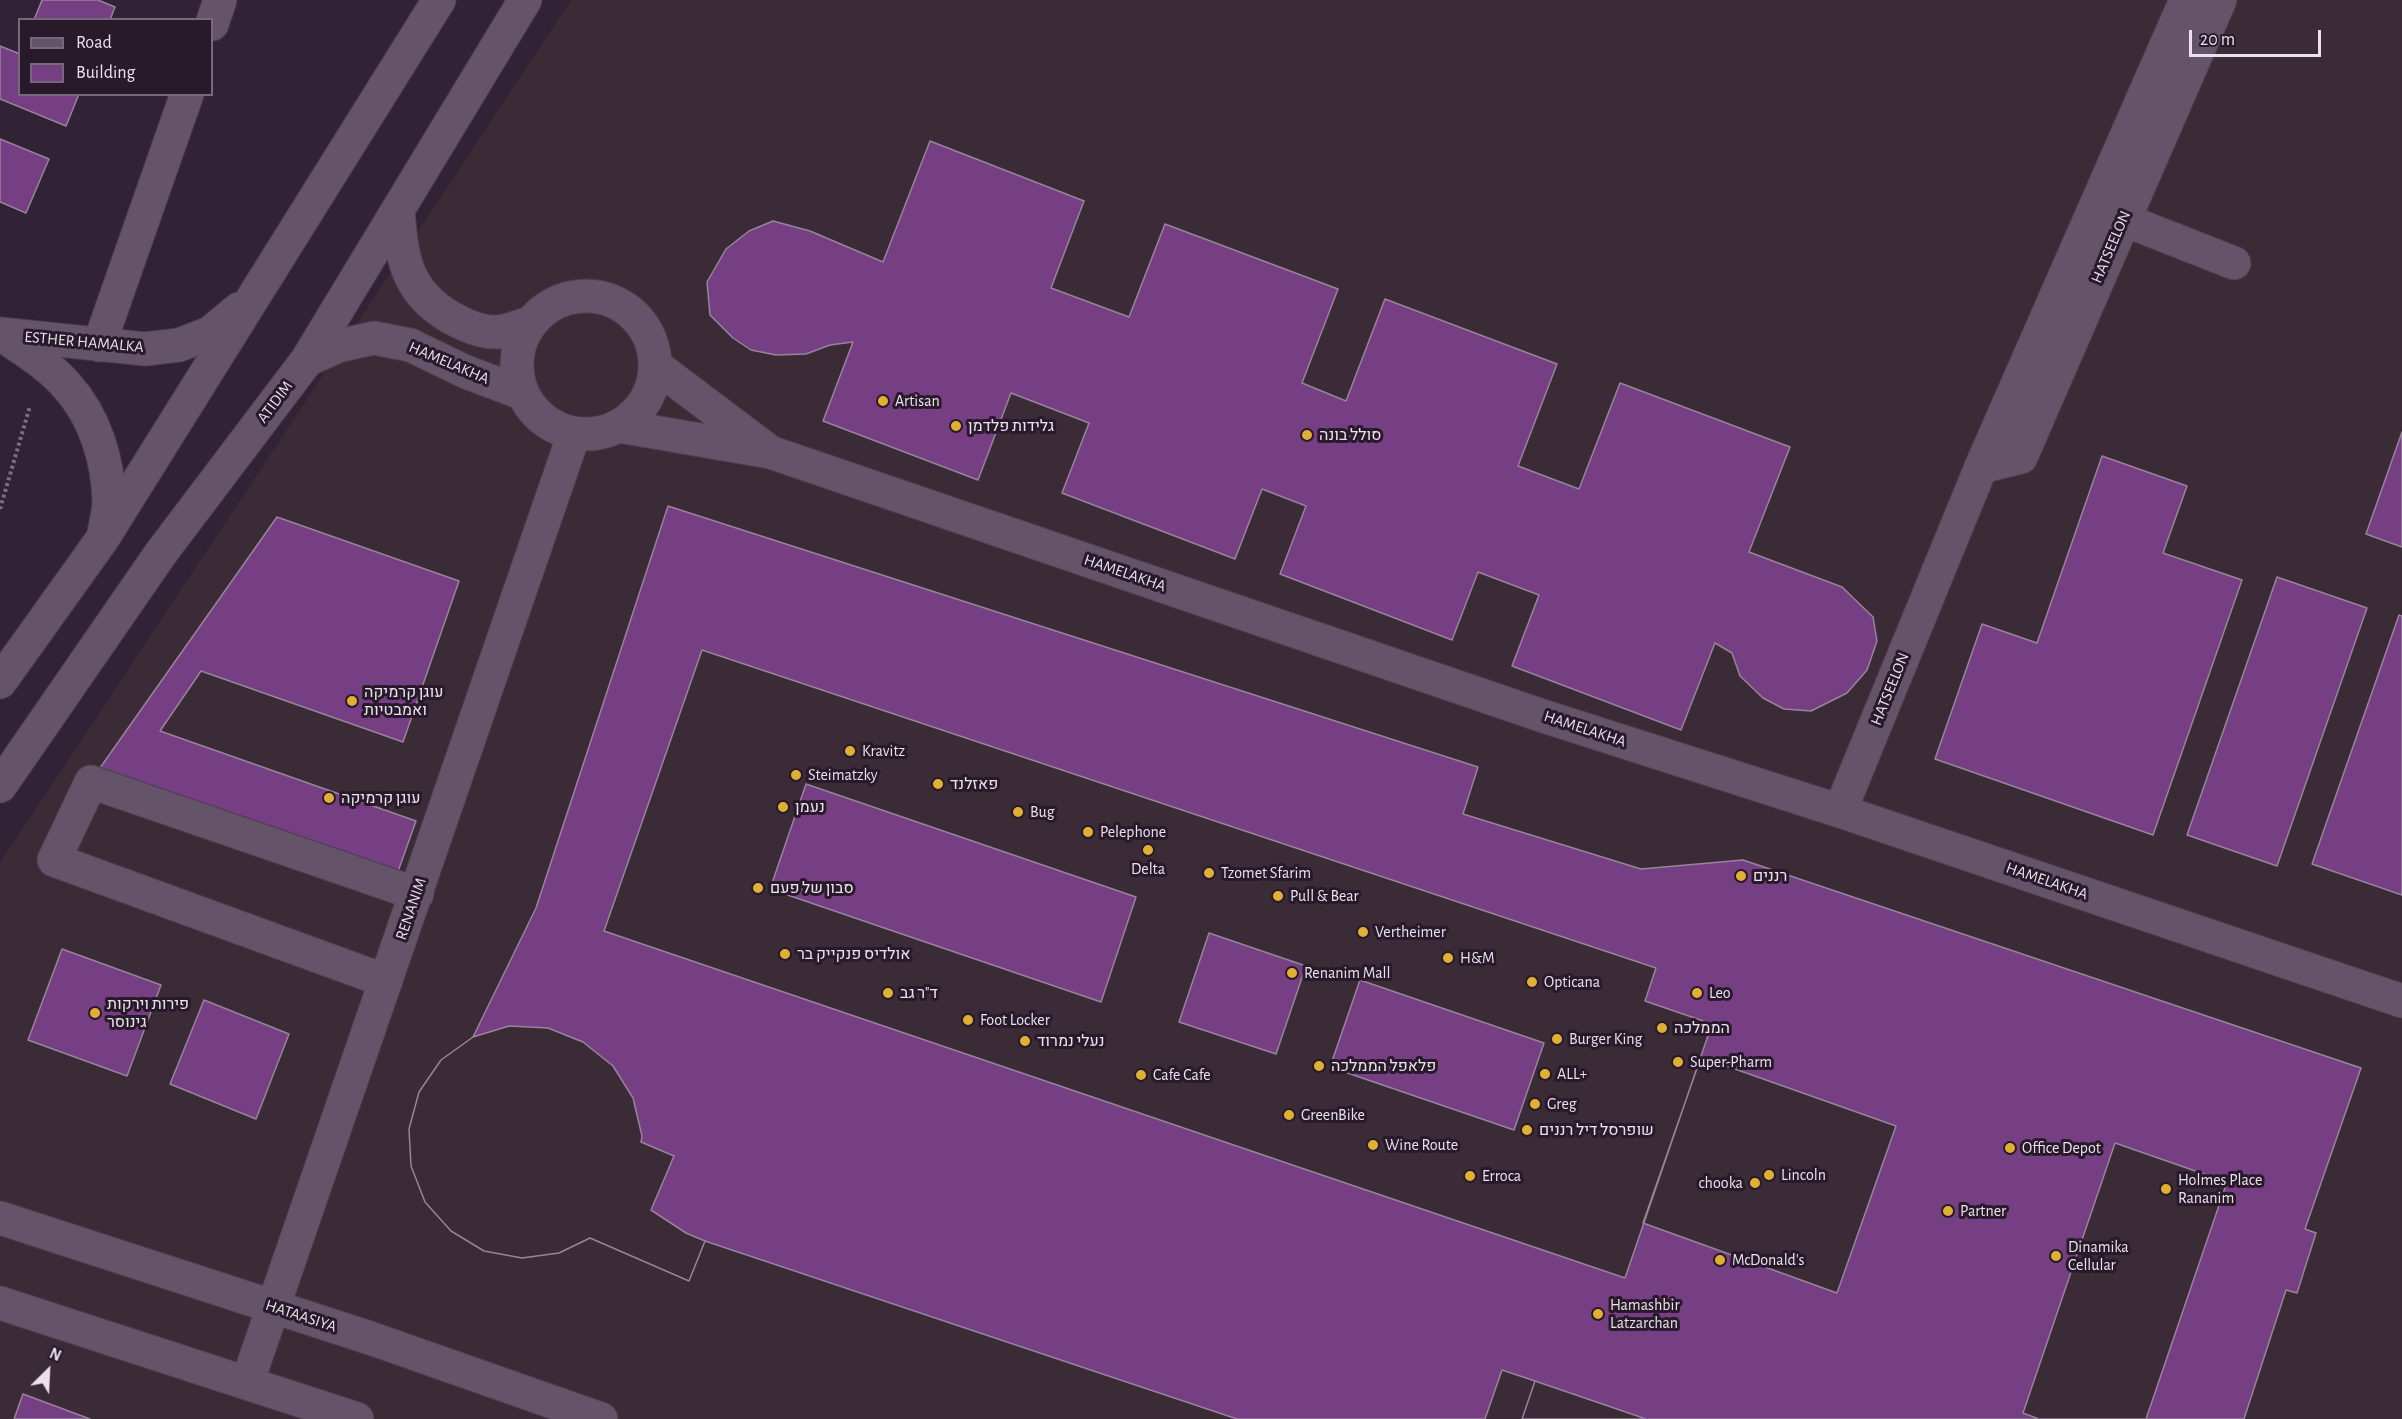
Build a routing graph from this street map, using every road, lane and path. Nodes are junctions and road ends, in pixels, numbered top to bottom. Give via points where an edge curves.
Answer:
1 (220, 0) edge
2 (439, 0) edge
3 (525, 0) edge
4 (2186, 0) edge
5 (2220, 0) edge
6 (213, 21) edge
7 (186, 96) edge
8 (398, 211) junction
9 (2122, 219) junction
10 (2234, 263) dead end
11 (257, 290) junction
12 (530, 323) junction
13 (0, 334) edge
14 (99, 345) junction
15 (307, 360) junction
16 (43, 363) junction
17 (656, 366) junction
18 (522, 393) junction
19 (619, 426) junction
20 (574, 434) junction
21 (770, 452) junction
22 (1981, 467) junction
23 (0, 509) edge
24 (103, 538) junction
25 (0, 682) edge
26 (0, 786) edge
27 (1840, 811) junction
28 (417, 894) junction
29 (386, 981) junction
30 (2402, 1000) edge
31 (0, 1218) edge
32 (0, 1302) edge
33 (273, 1308) junction
34 (247, 1383) junction
35 (357, 1419) edge
36 (601, 1419) edge

1 - 6 street
2 - 11 street
3 - 8 street, ATIDIM
4 - 22 street, HATSEELON
5 - 9 street, HATSEELON
7 - 14 street
8 - 12 street via 401,250 411,280 431,306 465,326 498,332
8 - 15 street, ATIDIM
9 - 10 street
9 - 22 street, HATSEELON via 2021,457
11 - 14 street, ESTHER HAMALKA via 231,318 210,333 179,345 145,349
11 - 24 street
12 - 17 street via 559,300 585,295 610,300 639,320 654,350
12 - 18 street via 520,339 517,357
13 - 14 street, ESTHER HAMALKA
13 - 16 street, ESTHER HAMALKA
15 - 18 street, HAMELAKHA via 338,346 374,338 410,345
15 - 26 street, ATIDIM via 161,553
16 - 23 path
16 - 24 street, ESTHER HAMALKA via 68,387 93,427 106,465 109,503
17 - 19 street via 651,390 638,412
17 - 21 street, HAMELAKHA
18 - 20 street via 534,412 553,426
19 - 20 street via 597,434
19 - 21 street, HAMELAKHA
20 - 28 street, RENANIM
21 - 27 street, HAMELAKHA via 1532,712
22 - 27 street, HATSEELON
24 - 25 street
27 - 30 street, HAMELAKHA
28 - 29 street, RENANIM
28 - 29 street via 91,782 54,860
29 - 33 street, RENANIM
31 - 33 street, HATAASIYA
32 - 34 street
33 - 34 street, RENANIM
33 - 36 street, HATAASIYA
34 - 35 street

